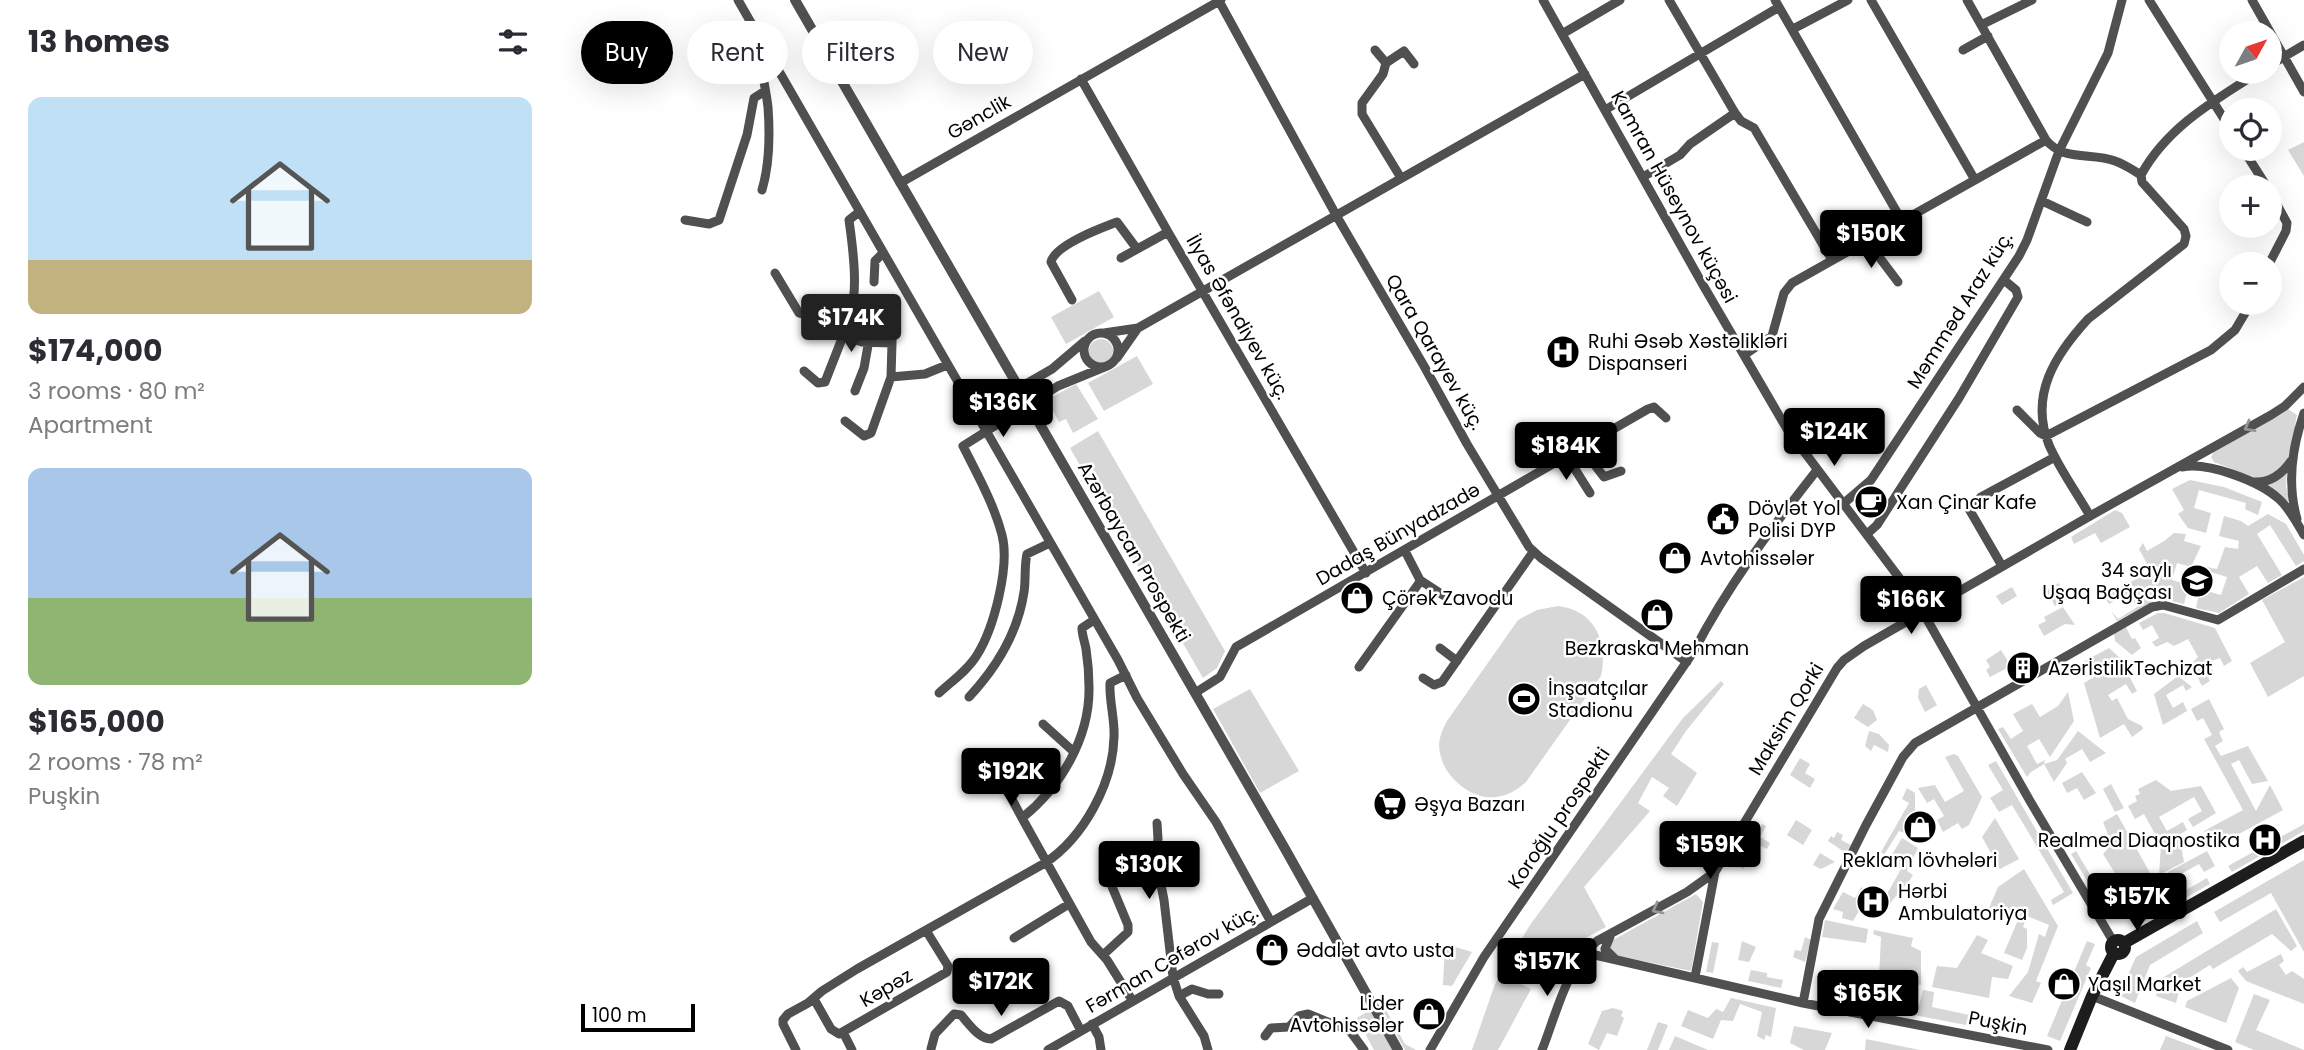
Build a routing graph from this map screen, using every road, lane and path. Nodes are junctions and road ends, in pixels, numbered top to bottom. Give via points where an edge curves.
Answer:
1 (738, 0) edge
2 (796, 0) edge
3 (1220, 0) edge
4 (1543, 0) edge
5 (1620, 0) edge
6 (1669, 0) edge
7 (1848, 0) edge
8 (1871, 0) edge
9 (1967, 0) edge
10 (2032, 0) edge
11 (2122, 0) edge
12 (2149, 0) edge
13 (2252, 0) edge
14 (1777, 4) edge
15 (750, 21) edge
16 (1981, 25) junction
17 (1793, 29) junction
18 (1562, 34) junction
19 (1988, 36) junction
20 (2304, 45) edge
21 (1375, 50) dead end
22 (1963, 50) dead end
23 (1701, 54) junction
24 (2283, 57) junction
25 (1386, 63) junction
26 (1414, 64) dead end
27 (1585, 74) junction
28 (1081, 79) junction
29 (764, 84) edge
30 (786, 84) edge
31 (2240, 84) edge
32 (765, 91) junction
33 (2304, 92) edge
34 (2213, 101) junction
35 (1605, 110) junction
36 (2219, 111) edge
37 (1734, 113) junction
38 (2046, 139) junction
39 (2059, 151) junction
40 (2141, 175) junction
41 (1643, 177) junction
42 (1401, 178) junction
43 (1975, 180) junction
44 (900, 183) junction
45 (762, 190) dead end
46 (2042, 201) junction
47 (859, 212) junction
48 (2282, 214) edge
49 (1336, 215) junction
50 (685, 219) dead end
51 (1902, 221) junction
52 (2087, 222) dead end
53 (1168, 232) junction
54 (1867, 241) junction
55 (1137, 249) junction
56 (2275, 252) edge
57 (883, 253) junction
58 (1121, 258) dead end
59 (1832, 260) junction
60 (775, 273) dead end
61 (2004, 280) junction
62 (874, 282) dead end
63 (1898, 282) dead end
64 (1202, 291) junction
65 (889, 300) dead end
66 (1072, 300) dead end
67 (2244, 315) edge
68 (872, 323) dead end
69 (1138, 328) junction
70 (1100, 333) junction
71 (843, 334) junction
72 (1089, 338) junction
73 (869, 342) junction
74 (892, 343) junction
75 (1744, 355) junction
76 (1110, 364) junction
77 (947, 365) junction
78 (804, 371) dead end
79 (891, 377) junction
80 (2304, 387) edge
81 (1019, 388) junction
82 (855, 391) dead end
83 (1029, 406) junction
84 (2285, 406) junction
85 (2017, 410) dead end
86 (2303, 417) edge
87 (1666, 418) dead end
88 (845, 421) dead end
89 (987, 431) junction
90 (2046, 436) junction
91 (2215, 446) junction
92 (1581, 447) junction
93 (1566, 455) junction
94 (2055, 457) junction
95 (2293, 458) junction
96 (2174, 469) junction
97 (1817, 470) junction
98 (2218, 470) junction
99 (1621, 471) dead end
100 (2242, 479) junction
101 (1590, 493) dead end
102 (1498, 495) junction
103 (1843, 503) junction
104 (2090, 516) junction
105 (2302, 531) edge
106 (1867, 534) junction
107 (1050, 543) junction
108 (1405, 551) junction
109 (1533, 552) junction
110 (2002, 566) junction
111 (2304, 569) edge
112 (1366, 573) junction
113 (1420, 580) junction
114 (1446, 597) dead end
115 (1923, 612) junction
116 (1094, 620) junction
117 (1440, 648) dead end
118 (1457, 661) junction
119 (1687, 663) junction
120 (1359, 667) dead end
121 (1126, 675) junction
122 (1423, 678) dead end
123 (939, 693) dead end
124 (1195, 693) junction
125 (969, 698) dead end
126 (1977, 707) junction
127 (1043, 724) dead end
128 (1074, 752) junction
129 (1007, 790) dead end
130 (1023, 818) junction
131 (1157, 823) dead end
132 (2304, 841) edge
133 (1045, 863) junction
134 (1715, 872) junction
135 (1108, 877) dead end
136 (1687, 892) junction
137 (1313, 898) junction
138 (1069, 904) junction
139 (1708, 905) junction
140 (1271, 922) junction
141 (927, 932) junction
142 (1612, 933) junction
143 (1014, 938) dead end
144 (2117, 946) junction
145 (1103, 955) junction
146 (1580, 958) junction
147 (1616, 961) junction
148 (1173, 977) junction
149 (1695, 977) junction
150 (1219, 994) dead end
151 (1179, 996) junction
152 (2092, 996) junction
153 (814, 999) junction
154 (1132, 1000) junction
155 (1803, 1003) junction
156 (1092, 1024) junction
157 (1081, 1031) junction
158 (843, 1032) junction
159 (1265, 1036) dead end
160 (931, 1049) edge
161 (796, 1050) edge
162 (852, 1050) edge
163 (1048, 1050) edge
164 (1101, 1050) edge
165 (1208, 1050) edge
166 (1364, 1050) edge
167 (1398, 1050) edge
168 (1430, 1050) edge
169 (1542, 1050) edge
170 (2048, 1050) edge
171 (2070, 1050) edge
172 (2228, 1050) edge

1 - 15 street
2 - 44 street, Azərbaycan Prospekti
3 - 28 street, Gənclik
3 - 49 street, Qara Qarayev küç.
4 - 18 street, Kamran Hüseynov küçəsi
5 - 18 street
6 - 23 street
7 - 17 street
8 - 43 street
9 - 16 street
10 - 16 street
11 - 39 street, Məmməd Araz küç. via 2108,53
12 - 34 street
13 - 24 street
14 - 17 street
14 - 23 street
16 - 19 street
17 - 51 street
18 - 27 street, Kamran Hüseynov küçəsi
19 - 22 street
19 - 38 street
20 - 24 street
21 - 25 street
23 - 35 street
23 - 37 street
24 - 33 street
25 - 26 street via 1404,51
25 - 42 street via 1361,109
27 - 35 street, Kamran Hüseynov küçəsi
27 - 42 street
28 - 44 street, Gənclik
28 - 53 street, İlyas Əfəndiyev küç.
29 - 32 street
30 - 47 street
31 - 34 street
32 - 45 street via 769,147
32 - 50 street via 754,98 747,135 719,219 709,225
34 - 36 street
34 - 40 street via 2174,132
35 - 41 street, Kamran Hüseynov küçəsi
37 - 41 street via 1681,155
37 - 59 street via 1754,128
38 - 39 street
38 - 43 street
39 - 40 street via 2110,159
39 - 46 street, Məmməd Araz küç.
40 - 90 street via 2184,229 2184,244 2076,332 2048,373 2043,406
41 - 75 street, Kamran Hüseynov küçəsi
42 - 49 street
43 - 51 street
44 - 81 street, Azərbaycan Prospekti
46 - 52 street
46 - 61 street, Məmməd Araz küç.
47 - 57 street
47 - 71 street via 849,219 853,298
48 - 56 street via 2286,231
49 - 64 street
49 - 102 street, Qara Qarayev küç.
51 - 54 street
53 - 55 street
53 - 64 street, İlyas Əfəndiyev küç.
54 - 59 street
54 - 63 street
55 - 58 street
55 - 66 street via 1118,222 1056,253 1051,262
57 - 62 street via 875,261
57 - 77 street
59 - 75 street via 1786,288 1772,336
60 - 71 street via 799,313 832,323
61 - 103 street, Məmməd Araz küç. via 1871,480
61 - 106 street via 2017,290 2018,297 1959,398
64 - 69 street
64 - 112 street, İlyas Əfəndiyev küç.
65 - 74 street
67 - 90 street via 2235,330 2211,350
68 - 73 street
69 - 70 street
69 - 76 street
70 - 72 street
70 - 76 street via 1116,343 1118,351
71 - 73 street
71 - 78 street via 825,382 818,383
72 - 76 street via 1084,348 1086,359 1096,367
72 - 81 street via 1052,369
73 - 74 street
73 - 82 street
74 - 79 street
75 - 97 street, Kamran Hüseynov küçəsi
76 - 83 street via 1067,382
77 - 79 street via 925,374
77 - 89 street
79 - 88 street via 871,433 864,436
80 - 84 street, Maksim Qorki
81 - 83 street, Azərbaycan Prospekti
83 - 89 street
83 - 124 street, Azərbaycan Prospekti
84 - 86 street
84 -> 91 street, Maksim Qorki
85 - 90 street
86 - 95 street
87 - 92 street, Dadaş Bünyadzadə via 1654,407
89 - 107 street
89 - 123 street via 963,446 1003,536 1000,589 979,653
90 - 94 street
91 - 96 street, Maksim Qorki
91 - 98 street via 2205,459
92 - 93 street, Dadaş Bünyadzadə
92 - 99 street via 1604,477
93 - 101 street
93 - 102 street, Dadaş Bünyadzadə
94 - 104 street
94 - 110 street via 1981,497 1969,509
95 - 100 street via 2286,469 2263,482
95 - 105 street via 2292,490
96 - 98 street
96 - 104 street, Maksim Qorki
97 - 103 street, Kamran Hüseynov küçəsi
97 - 119 street, Koroğlu prospekti via 1773,526
98 - 100 street
100 - 105 street via 2274,495
102 - 108 street, Dadaş Bünyadzadə
102 - 109 street, Qara Qarayev küç.
103 - 106 street, Kamran Hüseynov küçəsi
104 - 110 street, Maksim Qorki
106 - 115 street, Kamran Hüseynov küçəsi
107 - 116 street
107 - 125 street via 1027,554 1025,590 1011,635
108 - 112 street, Dadaş Bünyadzadə
108 - 113 street
109 - 118 street
109 - 119 street, Qara Qarayev küç.
110 - 115 street, Maksim Qorki
111 - 126 street via 2218,620 2152,607
112 - 124 street, Dadaş Bünyadzadə via 1236,647 1220,677
113 - 114 street
113 - 120 street
115 - 126 street, Kamran Hüseynov küçəsi
115 - 134 street, Maksim Qorki via 1853,653 1837,668
116 - 121 street
116 - 128 street via 1082,628 1089,705
117 - 118 street
118 - 122 street via 1437,685
119 - 168 street, Koroğlu prospekti via 1484,957
121 - 133 street via 1110,683 1114,737 1105,783 1069,841
121 - 140 street
124 - 137 street, Azərbaycan Prospekti
126 - 144 street, Kamran Hüseynov küçəsi
126 - 155 street via 1915,743 1903,757 1819,919
127 - 128 street
128 - 130 street via 1053,788
129 - 130 street
130 - 133 street
131 - 148 street via 1155,855
132 - 144 main road
133 - 138 street
133 - 141 street
134 - 136 street
134 - 139 street
135 - 145 street via 1128,932
136 - 139 street via 1700,892
136 -> 142 street
137 - 140 street, Fərman Cəfərov küç.
137 - 167 street, Azərbaycan Prospekti
138 - 143 street
138 - 145 street
139 - 149 street
140 - 148 street, Fərman Cəfərov küç.
141 - 153 street via 857,969
141 - 158 street, Kəpəz via 947,972
142 - 146 street
142 - 147 street via 1605,949
144 - 152 main road
145 - 154 street
146 - 147 street, Puşkin via 1591,955
146 - 169 street
147 - 149 street, Puşkin
148 - 151 street
148 - 154 street, Fərman Cəfərov küç.
149 - 155 street, Puşkin
150 - 151 street via 1192,989
151 - 165 street via 1204,1035
152 - 171 main road
152 - 172 street
153 - 158 street via 831,1029
153 - 161 street via 783,1020
154 - 156 street, Fərman Cəfərov küç.
155 - 170 street, Puşkin
156 - 157 street, Fərman Cəfərov küç.
156 - 164 street
157 - 160 street via 1068,1006 1059,1001 991,1039 954,1014 935,1034
157 - 163 street, Fərman Cəfərov küç.
158 - 162 street
159 - 166 street via 1271,1028 1289,1027 1308,1014 1350,1031

